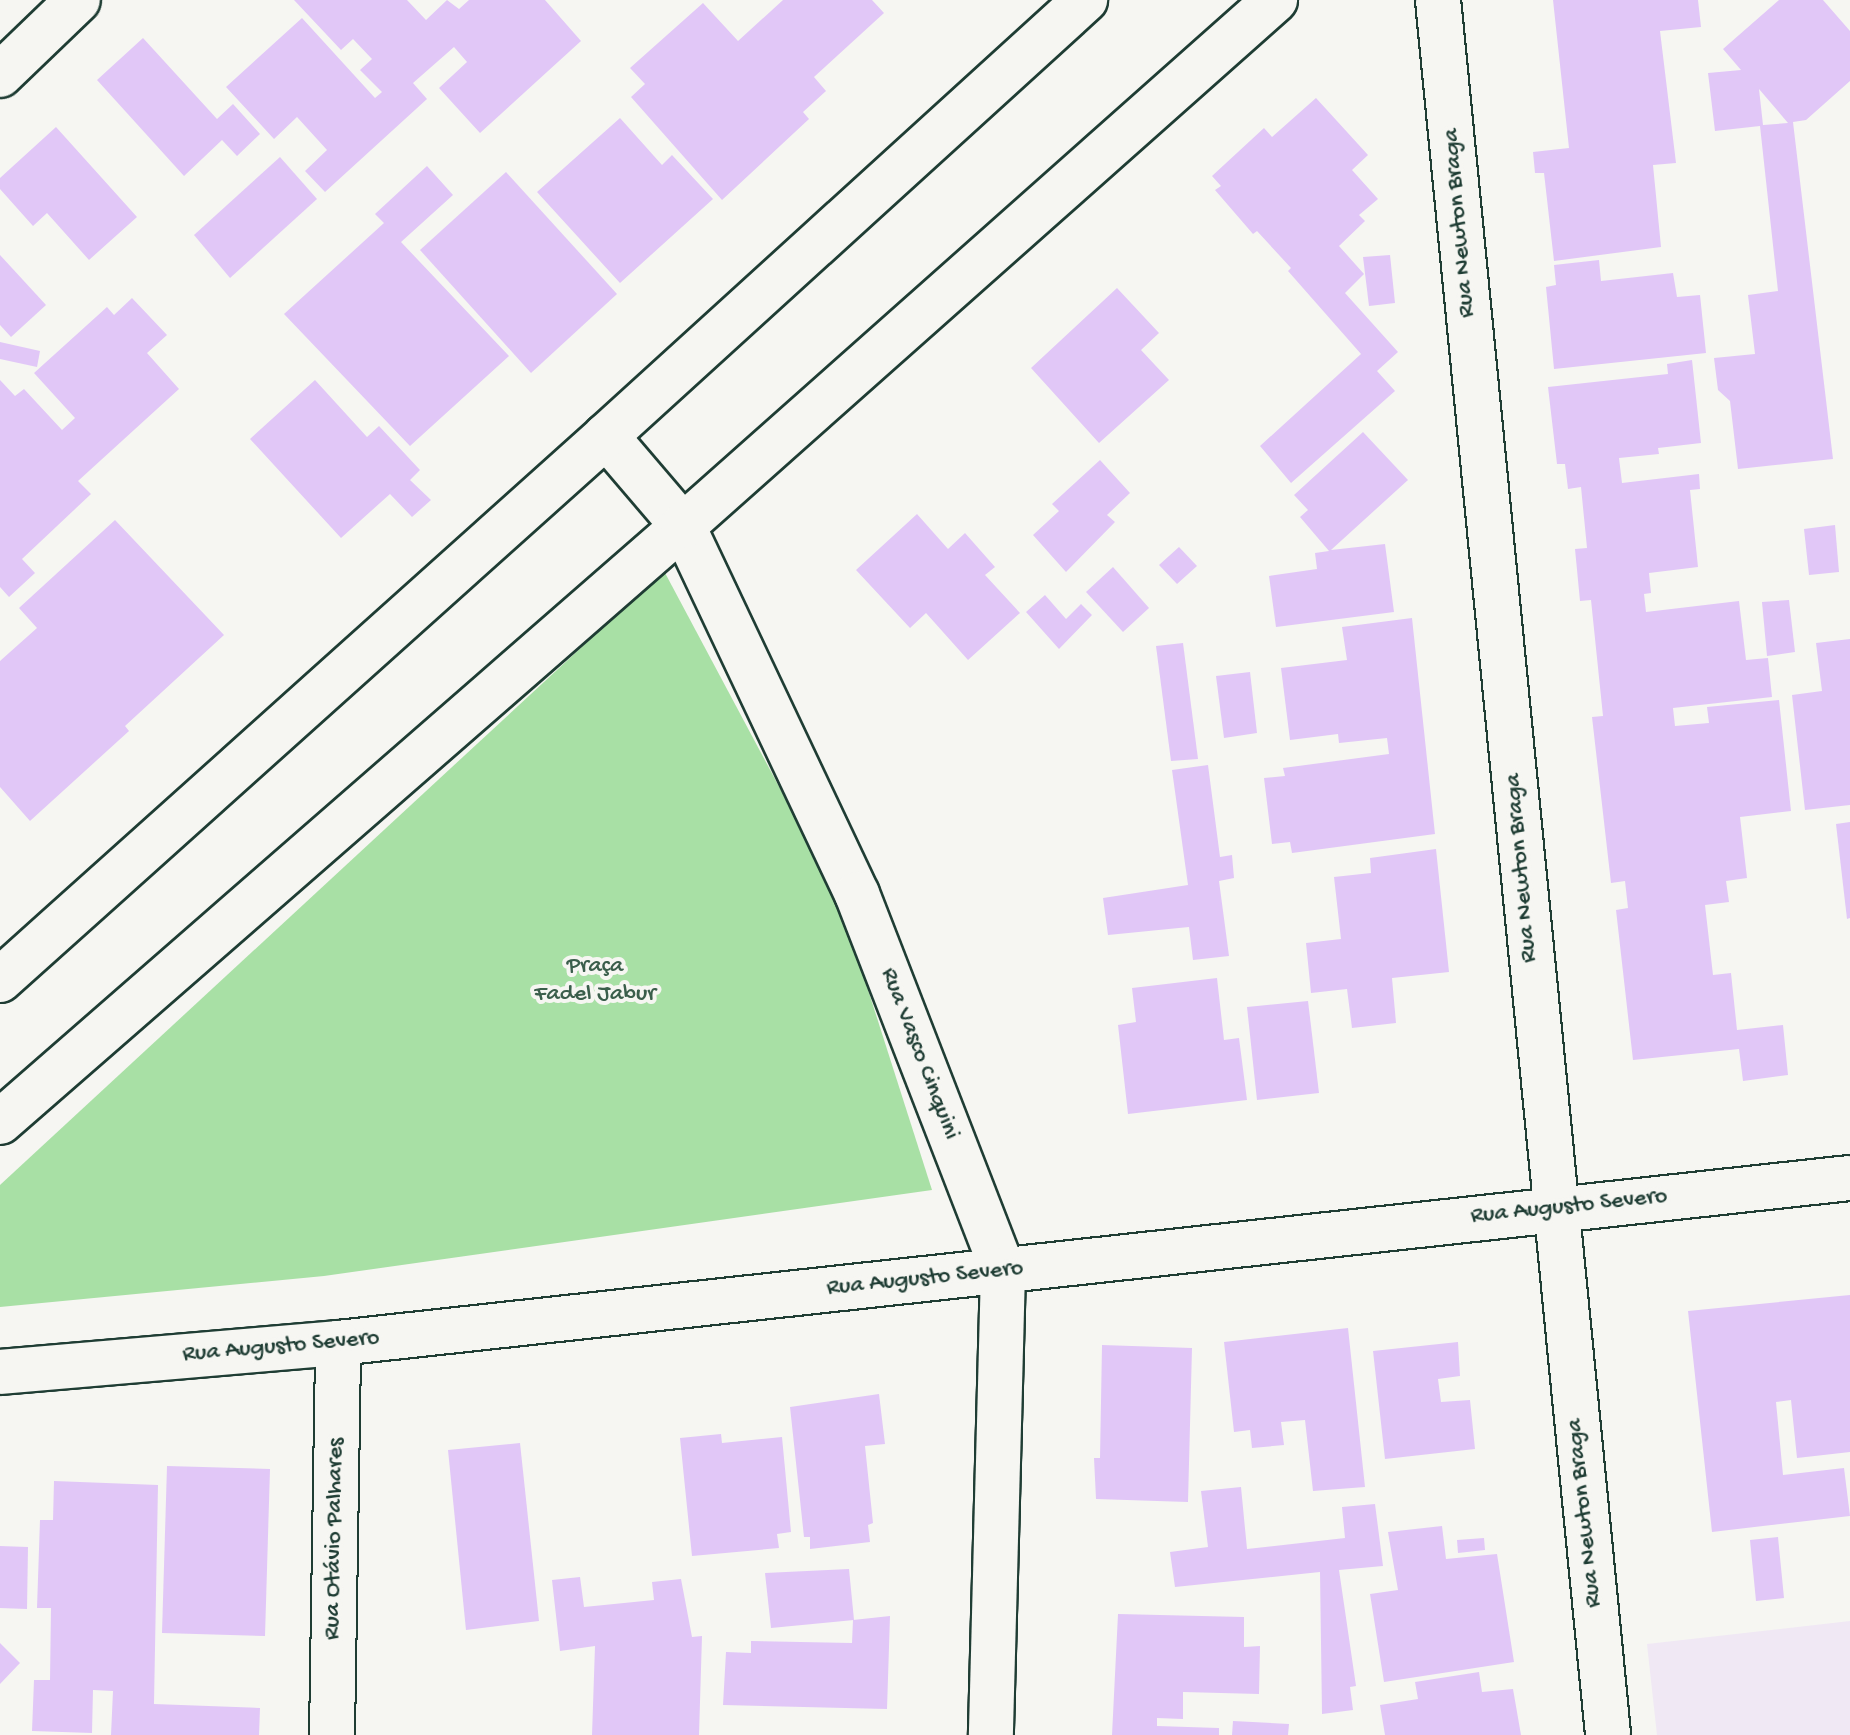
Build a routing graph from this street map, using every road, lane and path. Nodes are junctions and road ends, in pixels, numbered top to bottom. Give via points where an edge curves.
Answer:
1 (78, 0) edge
2 (1085, 0) edge
3 (1275, 0) edge
4 (1438, 0) edge
5 (0, 75) edge
6 (606, 436) junction
7 (683, 526) junction
8 (0, 980) edge
9 (0, 1122) edge
10 (1850, 1178) edge
11 (1554, 1208) junction
12 (1003, 1271) junction
13 (338, 1343) junction
14 (0, 1372) edge
15 (332, 1735) edge
16 (991, 1735) edge
17 (1608, 1735) edge

1 - 5 street
2 - 6 street
3 - 7 street
4 - 11 street, Rua Newton Braga
6 - 7 street, Rua Vasco Cinquini
6 - 8 street
7 - 9 street
7 - 12 street, Rua Vasco Cinquini via 857,894
10 - 11 street, Rua Augusto Severo
11 - 12 street, Rua Augusto Severo
11 - 17 street, Rua Newton Braga
12 - 13 street, Rua Augusto Severo
12 - 16 street, Rua Vasco Cinquini
13 - 14 street, Rua Augusto Severo
13 - 15 street, Rua Otávio Palhares

